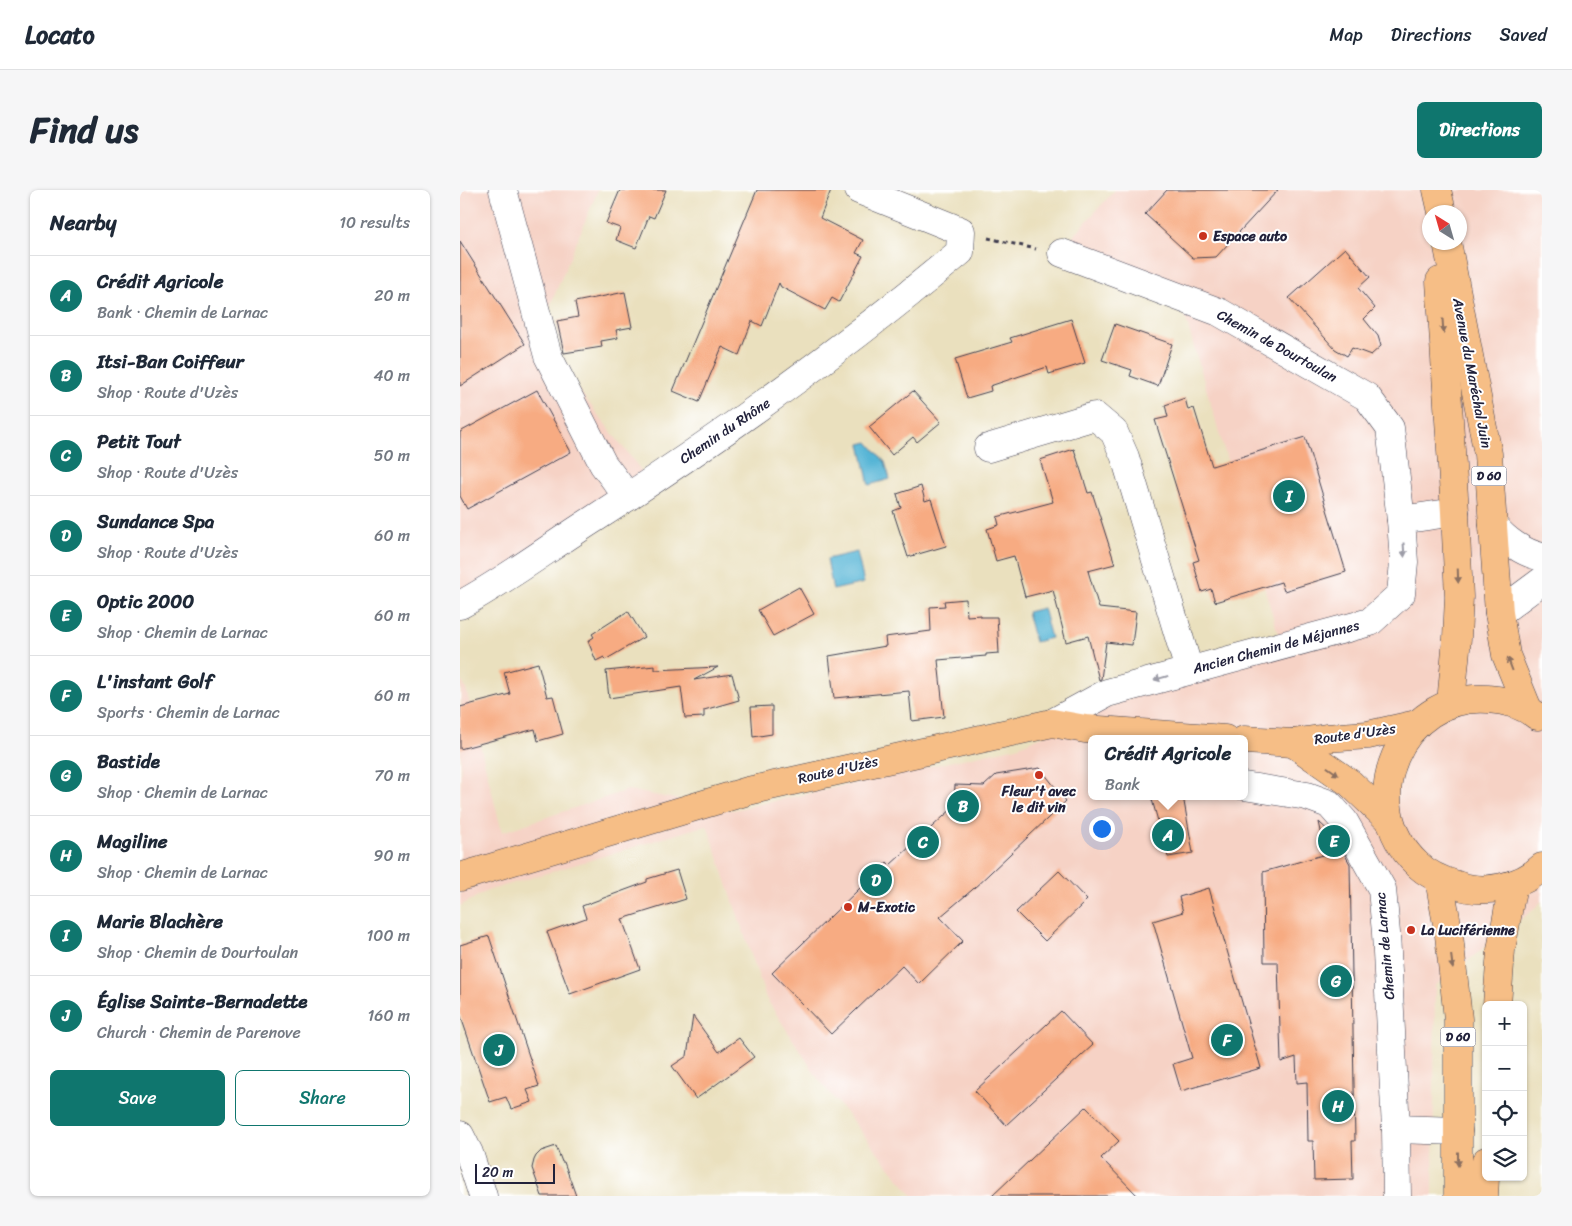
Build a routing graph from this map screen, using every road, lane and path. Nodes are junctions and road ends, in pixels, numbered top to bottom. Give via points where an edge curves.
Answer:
1 (503, 190) edge
2 (859, 190) edge
3 (1436, 190) edge
4 (1435, 205) edge
5 (1440, 205) edge
6 (961, 231) junction
7 (1438, 250) edge
8 (1450, 250) edge
9 (1062, 253) joint
10 (988, 448) dead end
11 (628, 497) junction
12 (1455, 512) junction
13 (1402, 520) junction
14 (1493, 525) junction
15 (1542, 557) edge
16 (1542, 581) edge
17 (460, 605) edge
18 (1499, 613) junction
19 (1188, 670) junction
20 (1450, 703) junction
21 (1535, 715) edge
22 (1052, 723) junction
23 (1417, 724) junction
24 (1172, 735) edge
25 (1248, 740) edge
26 (1293, 743) junction
27 (1248, 787) edge
28 (1390, 821) junction
29 (1542, 867) edge
30 (460, 877) edge
31 (1439, 879) junction
32 (1513, 884) junction
33 (1497, 1001) edge
34 (1396, 1129) junction
35 (1458, 1131) junction
36 (460, 1135) edge
37 (1485, 1181) edge
38 (483, 1196) edge
39 (1397, 1196) edge
40 (1458, 1196) edge
41 (1484, 1196) edge

1 - 11 street via 548,356 603,464
2 - 6 street
3 - 4 main road
3 - 5 main road
6 - 9 path via 1022,247
6 - 11 street, Chemin du Rhône via 960,252 902,300 767,402
7 -> 12 main road, Avenue du Maréchal Juin / D 60
8 - 14 main road, Avenue du Maréchal Juin / D 60 via 1488,454
9 - 13 street, Chemin de Dourtoulan via 1219,312 1367,397 1390,428
10 - 19 street via 1095,416 1114,432 1125,458
11 - 17 street, Chemin du Rhône
12 - 13 street
12 -> 20 main road, Avenue du Maréchal Juin / D 60 via 1457,638
13 -> 19 street, Ancien Chemin de Méjannes via 1402,594 1370,622
14 - 15 street via 1502,537 1531,555
14 - 18 main road, Avenue du Maréchal Juin / D 60
16 - 18 street
21 -> 18 main road, Avenue du Maréchal Juin / D 60 via 1506,654
19 -> 22 street, Ancien Chemin de Méjannes via 1106,693
20 - 21 main road via 1476,698 1502,700
20 - 23 main road
22 - 24 main road, Route d'Uzès via 1085,729
22 - 30 main road, Route d'Uzès via 748,791
23 - 26 main road, Route d'Uzès via 1368,735
23 - 28 main road via 1400,745 1390,769 1386,795
25 - 26 main road, Route d'Uzès
26 -> 28 main road, Route d'Uzès via 1350,783
27 - 34 street, Chemin de Larnac via 1307,796 1329,804 1344,821 1382,889
28 - 31 main road via 1401,845 1417,865
29 - 32 main road
31 - 32 main road via 1463,888 1489,889
31 -> 35 main road, D 60 via 1458,1019
32 - 33 main road via 1501,950
34 - 35 street
34 - 39 street, Chemin de Larnac
35 -> 40 main road, D 60
36 - 38 street
37 - 41 main road

